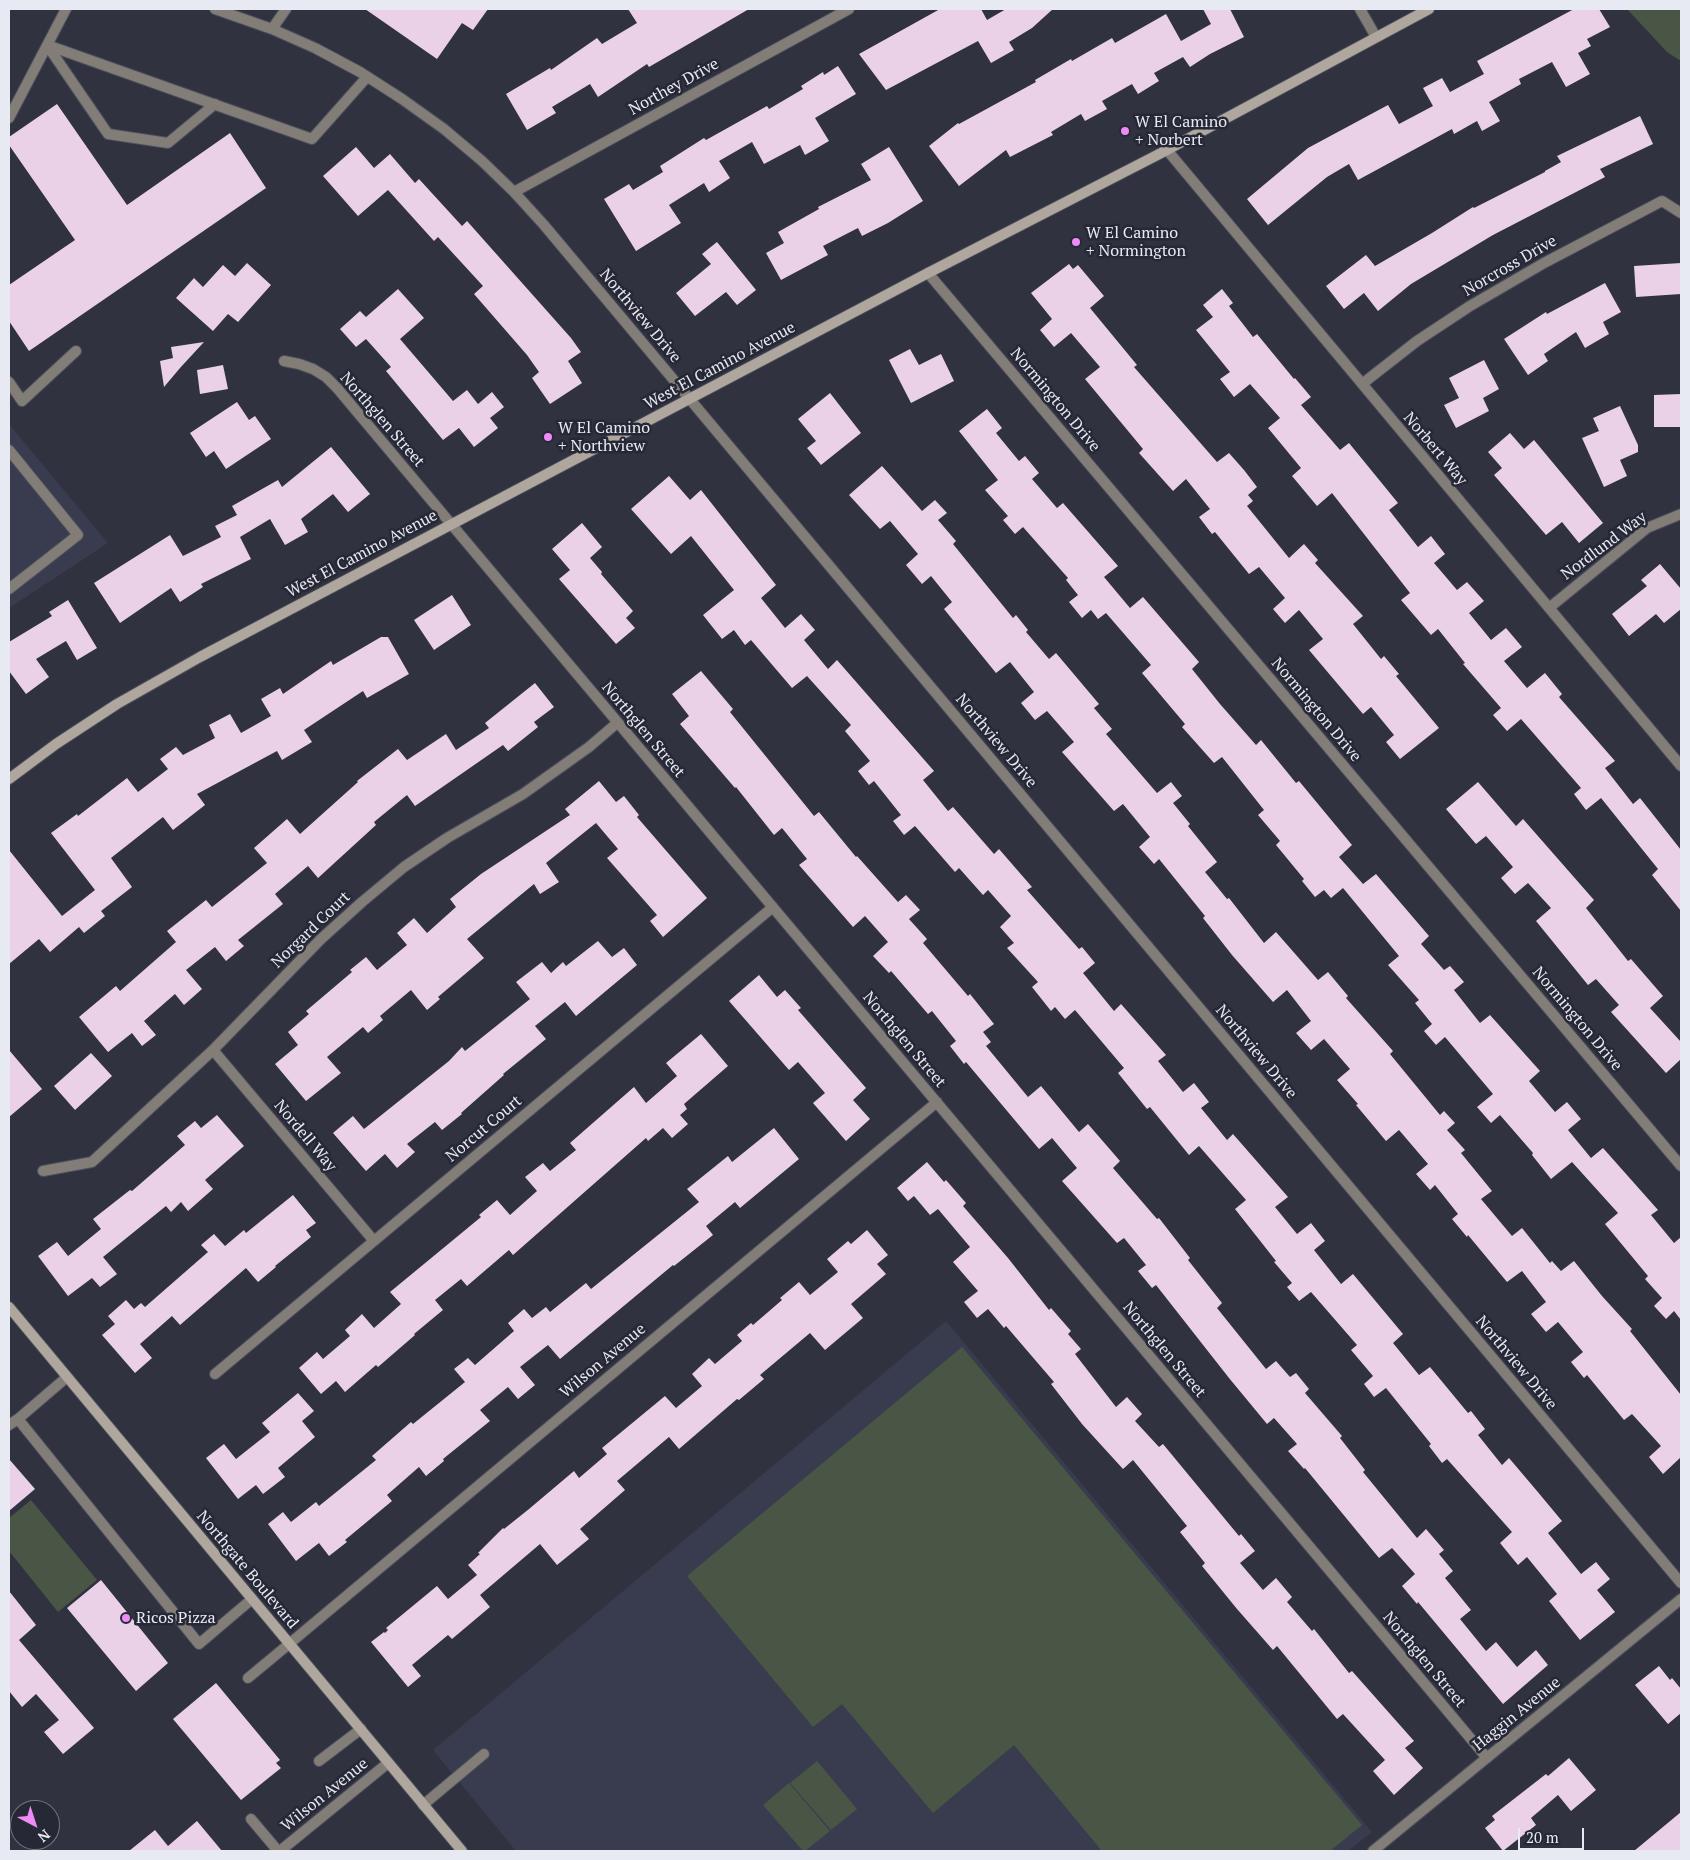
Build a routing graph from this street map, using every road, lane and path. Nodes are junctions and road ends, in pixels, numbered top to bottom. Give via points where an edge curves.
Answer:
1 (66, 9) edge
2 (216, 9) edge
3 (286, 9) edge
4 (849, 9) edge
5 (1360, 9) edge
6 (1429, 9) edge
7 (272, 29) junction
8 (1376, 37) junction
9 (47, 45) junction
10 (367, 77) junction
11 (215, 104) junction
12 (9, 118) edge
13 (1167, 150) junction
14 (514, 192) junction
15 (1681, 213) edge
16 (928, 273) junction
17 (76, 350) dead end
18 (284, 361) dead end
19 (9, 382) edge
20 (1362, 384) junction
21 (690, 399) junction
22 (9, 450) edge
23 (1681, 514) edge
24 (451, 524) junction
25 (9, 589) edge
26 (1549, 608) junction
27 (618, 723) junction
28 (1681, 766) edge
29 (9, 779) edge
30 (773, 907) junction
31 (213, 1050) junction
32 (936, 1102) junction
33 (1681, 1166) edge
34 (43, 1171) dead end
35 (374, 1241) junction
36 (9, 1308) edge
37 (216, 1374) dead end
38 (67, 1377) junction
39 (13, 1422) edge
40 (1681, 1583) edge
41 (252, 1599) junction
42 (1681, 1600) edge
43 (289, 1644) junction
44 (248, 1678) dead end
45 (361, 1729) junction
46 (484, 1754) dead end
47 (1487, 1758) junction
48 (319, 1761) dead end
49 (388, 1763) junction
50 (424, 1805) junction
51 (251, 1819) dead end
52 (279, 1851) edge
53 (462, 1851) edge
54 (1373, 1851) edge

1 - 9 street
2 - 7 street, Northview Drive
3 - 7 street
4 - 14 street, Northey Drive
5 - 8 street
6 - 8 main road, West El Camino Avenue
7 - 10 street, Northview Drive
8 - 13 main road, West El Camino Avenue
9 - 11 street
9 - 11 street via 108,134 168,144
9 - 12 street
10 - 11 street via 312,139
10 - 14 street, Northview Drive via 444,129
13 - 16 main road, West El Camino Avenue
13 - 20 street, Norbert Way
14 - 21 street, Northview Drive
15 - 20 street, Norcross Drive via 1662,200 1544,262 1417,341
16 - 21 main road, West El Camino Avenue
16 - 33 street, Normington Drive
17 - 19 street via 22,401
18 - 24 street, Northglen Street via 299,364 326,377
20 - 26 street, Norbert Way
21 - 24 main road, West El Camino Avenue
21 - 40 street, Northview Drive
22 - 25 street via 78,535
23 - 26 street, Nordlund Way via 1647,528
24 - 27 street, Northglen Street
24 - 29 main road, West El Camino Avenue via 142,690 56,744
26 - 28 street, Norbert Way
27 - 30 street, Northglen Street
27 - 31 street, Norgard Court via 522,794 404,867 320,939
30 - 32 street, Northglen Street
30 - 35 street, Norcut Court
31 - 34 street, Norgard Court via 92,1162
31 - 35 street, Nordell Way
32 - 43 street, Wilson Avenue
32 - 47 street, Northglen Street
35 - 37 street, Norcut Court
36 - 38 main road, Northgate Boulevard
38 - 39 street
38 - 41 main road, Northgate Boulevard
39 - 41 street via 199,1644
41 - 43 main road, Northgate Boulevard
42 - 47 street, Haggin Avenue
43 - 44 street, Wilson Avenue
43 - 45 main road, Northgate Boulevard
45 - 48 street
45 - 49 main road, Northgate Boulevard
46 - 50 street
47 - 54 street, Haggin Avenue
49 - 50 main road, Northgate Boulevard
49 - 52 street, Wilson Avenue
50 - 53 main road, Northgate Boulevard
51 - 52 street

